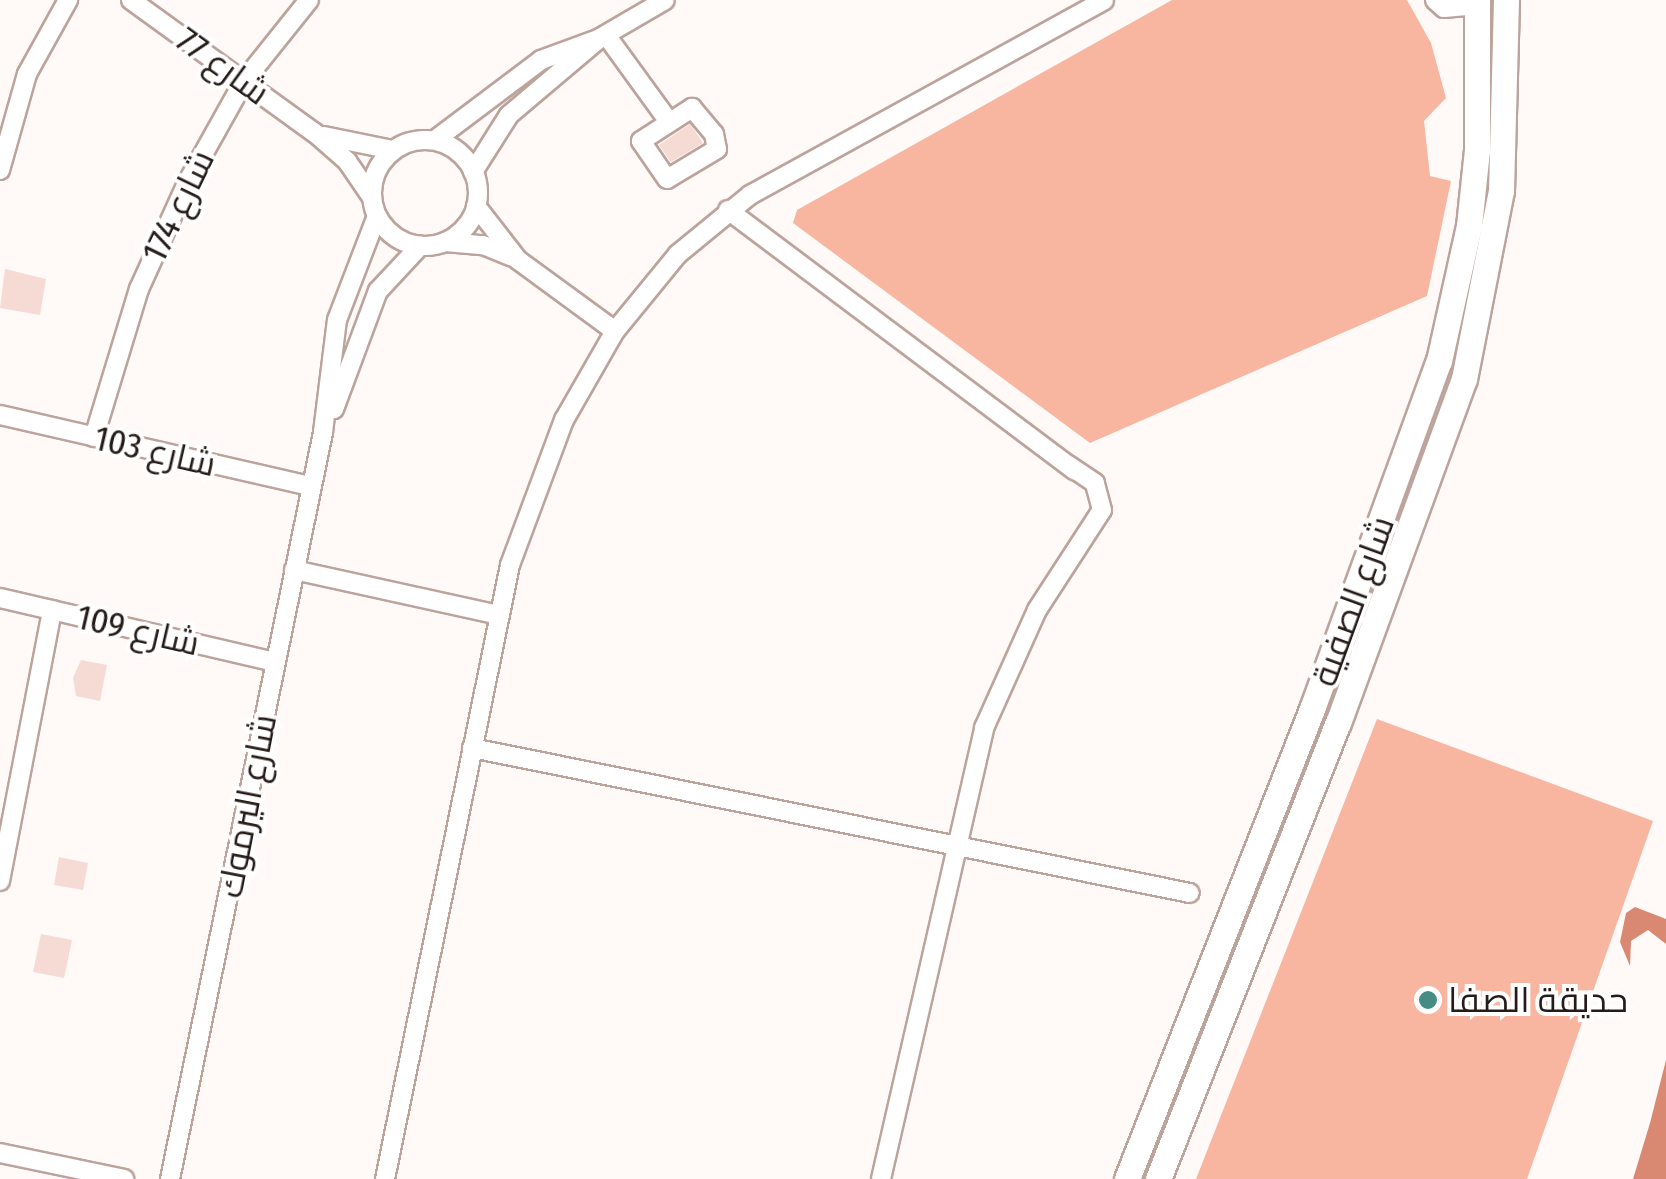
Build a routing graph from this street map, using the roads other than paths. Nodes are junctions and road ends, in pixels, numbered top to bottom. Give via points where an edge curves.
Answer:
1 (68, 0) edge
2 (131, 0) edge
3 (309, 0) edge
4 (665, 0) edge
5 (1104, 0) edge
6 (1435, 0) edge
7 (1506, 0) edge
8 (1478, 2) edge
9 (603, 36) junction
10 (244, 82) junction
11 (668, 119) junction
12 (314, 133) junction
13 (435, 140) junction
14 (393, 150) junction
15 (0, 170) edge
16 (474, 172) junction
17 (371, 196) junction
18 (476, 206) junction
19 (728, 210) junction
20 (376, 216) junction
21 (1468, 226) junction
22 (1496, 228) junction
23 (445, 242) junction
24 (420, 246) junction
25 (518, 260) junction
26 (615, 330) junction
27 (0, 415) edge
28 (323, 432) junction
29 (94, 437) junction
30 (311, 486) junction
31 (294, 570) junction
32 (0, 598) edge
33 (52, 610) junction
34 (498, 615) junction
35 (275, 662) junction
36 (472, 748) junction
37 (0, 780) edge
38 (19, 784) junction
39 (953, 846) junction
40 (0, 882) edge
41 (1190, 894) dead end
42 (0, 1152) edge
43 (124, 1179) edge
44 (170, 1179) edge
45 (385, 1179) edge
46 (881, 1179) edge
47 (1127, 1179) edge
48 (1158, 1179) edge

1 - 15 street via 26,74
2 - 10 street, شارع 77
3 - 10 street, شارع 174
4 - 9 street
5 - 19 street
6 - 8 street via 1444,8
7 - 22 main road, شارع الصفية via 1508,91
8 - 21 main road, شارع الصفية via 1479,102
9 - 11 street
9 - 13 street via 540,60
9 - 16 street via 497,128
10 - 12 street, شارع 77
10 - 29 street, شارع 174 via 187,183 139,289
11 - 11 street via 686,108 697,110 718,144 714,154 672,179 662,177 642,146 644,136
12 - 14 street, شارع 77
12 - 17 street, شارع 77 via 348,161
13 - 14 street
13 - 16 street via 458,151
14 - 17 street via 376,170
16 - 18 street
17 - 20 street
18 - 23 street via 465,228
18 - 25 street
19 - 26 street via 655,278
19 - 39 street via 1099,491 1102,510 1037,610 999,688
20 - 24 street via 399,240
20 - 28 street, شارع اليرموك via 337,320
21 - 22 main road via 1479,232
21 - 47 main road, شارع الصفية via 1418,426
22 - 48 main road, شارع الصفية via 1473,344 1430,480
23 - 24 street
23 - 25 street via 482,245
24 - 28 street, شارع اليرموك via 378,292
25 - 26 street
26 - 34 street via 544,467
27 - 29 street, شارع 103
28 - 30 street, شارع اليرموك
29 - 30 street, شارع 103
30 - 31 street, شارع اليرموك
31 - 34 street
31 - 35 street, شارع اليرموك
32 - 33 street, شارع 109
33 - 35 street, شارع 109
33 - 38 street
34 - 36 street
35 - 44 street, شارع اليرموك
36 - 39 street
36 - 45 street
37 - 38 street
38 - 40 street
39 - 41 street
39 - 46 street
42 - 43 street

